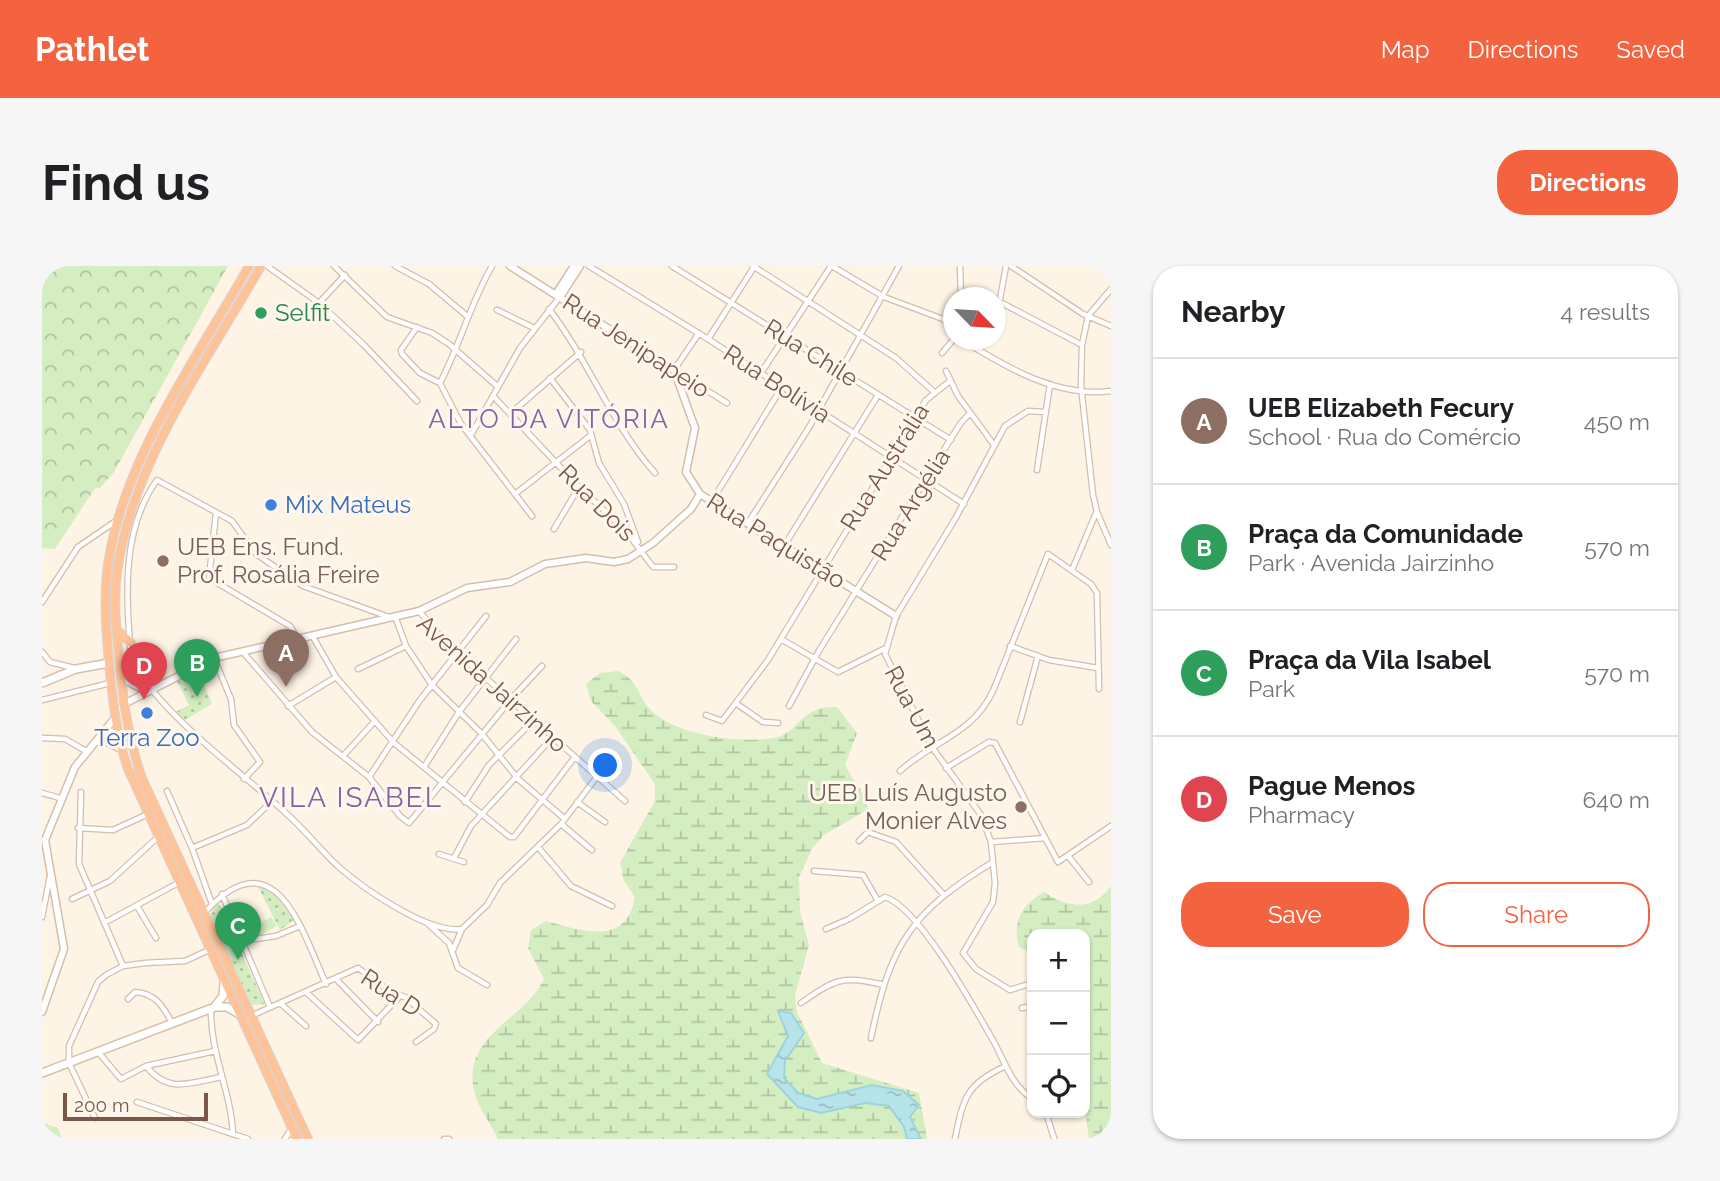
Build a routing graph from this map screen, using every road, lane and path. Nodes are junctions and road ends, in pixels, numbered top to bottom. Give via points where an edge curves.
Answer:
1 (249, 266) edge
2 (261, 266) edge
3 (267, 266) edge
4 (334, 266) edge
5 (395, 266) edge
6 (492, 266) edge
7 (510, 266) edge
8 (574, 266) edge
9 (580, 266) edge
10 (589, 266) edge
11 (672, 266) edge
12 (754, 266) edge
13 (831, 266) edge
14 (899, 266) edge
15 (960, 266) edge
16 (1009, 266) edge
17 (345, 275) junction
18 (961, 287) edge
19 (1004, 287) edge
20 (1111, 289) edge
21 (557, 297) junction
22 (884, 297) junction
23 (231, 298) junction
24 (808, 300) junction
25 (319, 303) junction
26 (731, 303) junction
27 (1006, 305) edge
28 (549, 309) junction
29 (497, 310) dead end
30 (467, 316) junction
31 (1088, 316) junction
32 (943, 322) edge
33 (228, 325) junction
34 (1111, 326) edge
35 (417, 327) junction
36 (534, 328) junction
37 (699, 333) junction
38 (862, 334) junction
39 (210, 335) junction
40 (785, 337) junction
41 (708, 339) junction
42 (1082, 345) junction
43 (458, 349) junction
44 (945, 350) edge
45 (979, 350) edge
46 (581, 352) junction
47 (942, 353) dead end
48 (207, 361) junction
49 (674, 370) junction
50 (839, 370) junction
51 (946, 371) dead end
52 (761, 373) junction
53 (550, 378) junction
54 (950, 381) junction
55 (440, 383) junction
56 (1050, 384) junction
57 (497, 386) junction
58 (782, 387) junction
59 (933, 391) junction
60 (1081, 391) junction
61 (1111, 391) edge
62 (878, 395) junction
63 (493, 396) junction
64 (417, 401) dead end
65 (727, 403) dead end
66 (818, 410) junction
67 (970, 412) junction
68 (1045, 412) junction
69 (510, 414) junction
70 (914, 418) junction
71 (856, 434) junction
72 (471, 435) junction
73 (590, 436) junction
74 (951, 440) junction
75 (995, 445) junction
76 (891, 457) junction
77 (556, 462) junction
78 (1037, 470) dead end
79 (655, 473) dead end
80 (927, 481) junction
81 (579, 487) junction
82 (515, 494) junction
83 (700, 494) junction
84 (712, 501) junction
85 (964, 504) junction
86 (1097, 512) junction
87 (216, 513) junction
88 (532, 516) dead end
89 (118, 520) junction
90 (748, 523) junction
91 (554, 529) dead end
92 (125, 531) junction
93 (130, 544) junction
94 (1111, 545) edge
95 (784, 546) junction
96 (640, 548) junction
97 (674, 567) dead end
98 (821, 569) junction
99 (1072, 570) junction
100 (857, 591) junction
101 (42, 601) edge
102 (419, 611) junction
103 (486, 616) dead end
104 (896, 616) junction
105 (392, 617) junction
106 (117, 630) junction
107 (313, 637) junction
108 (299, 639) junction
109 (516, 639) dead end
110 (781, 639) junction
111 (131, 643) junction
112 (406, 646) junction
113 (1010, 646) junction
114 (886, 648) junction
115 (42, 652) edge
116 (243, 652) junction
117 (458, 653) junction
118 (1038, 656) junction
119 (214, 657) junction
120 (132, 658) junction
121 (815, 658) junction
122 (109, 663) junction
123 (542, 666) dead end
124 (1098, 668) junction
125 (76, 669) junction
126 (358, 669) dead end
127 (121, 673) junction
128 (486, 676) junction
129 (336, 677) junction
130 (42, 682) edge
131 (111, 683) junction
132 (133, 685) junction
133 (432, 685) junction
134 (1099, 689) dead end
135 (148, 690) junction
136 (512, 698) junction
137 (42, 700) edge
138 (124, 704) junction
139 (737, 704) junction
140 (288, 706) junction
141 (789, 706) dead end
142 (459, 712) junction
143 (706, 715) dead end
144 (114, 719) junction
145 (534, 720) junction
146 (375, 721) junction
147 (1020, 722) dead end
148 (778, 723) dead end
149 (482, 734) junction
150 (42, 738) edge
151 (552, 738) junction
152 (98, 740) junction
153 (394, 743) junction
154 (932, 747) junction
155 (121, 749) junction
156 (86, 751) junction
157 (499, 754) junction
158 (343, 756) junction
159 (574, 758) junction
160 (424, 767) junction
161 (946, 768) junction
162 (900, 771) dead end
163 (369, 777) junction
164 (596, 778) junction
165 (244, 779) junction
166 (517, 779) junction
167 (443, 784) junction
168 (167, 791) dead end
169 (81, 792) dead end
170 (42, 793) edge
171 (60, 798) junction
172 (540, 799) junction
173 (272, 801) junction
174 (465, 802) junction
175 (578, 802) junction
176 (625, 802) dead end
177 (146, 815) junction
178 (482, 817) junction
179 (563, 821) junction
180 (605, 822) dead end
181 (1111, 826) edge
182 (78, 828) junction
183 (157, 838) junction
184 (1045, 838) junction
185 (859, 841) dead end
186 (43, 842) edge
187 (991, 842) junction
188 (538, 846) junction
189 (192, 848) junction
190 (592, 850) dead end
191 (439, 854) dead end
192 (166, 856) junction
193 (1069, 857) junction
194 (454, 859) junction
195 (464, 862) dead end
196 (993, 862) junction
197 (814, 871) dead end
198 (50, 876) junction
199 (1089, 882) dead end
200 (178, 883) junction
201 (89, 891) junction
202 (194, 893) junction
203 (222, 894) junction
204 (944, 895) junction
205 (72, 899) dead end
206 (878, 901) junction
207 (212, 904) junction
208 (137, 906) junction
209 (612, 906) dead end
210 (203, 914) junction
211 (42, 917) edge
212 (916, 919) junction
213 (424, 920) junction
214 (104, 923) junction
215 (300, 926) junction
216 (462, 929) junction
217 (826, 929) dead end
218 (156, 938) dead end
219 (242, 941) junction
220 (209, 950) junction
221 (453, 950) junction
222 (123, 967) junction
223 (337, 980) junction
224 (224, 982) junction
225 (326, 984) junction
226 (487, 985) dead end
227 (884, 985) junction
228 (1027, 985) edge
229 (307, 993) junction
230 (400, 996) junction
231 (128, 999) dead end
232 (280, 1003) junction
233 (801, 1003) dead end
234 (213, 1007) junction
235 (270, 1007) junction
236 (1027, 1007) edge
237 (1022, 1008) dead end
238 (42, 1012) edge
239 (249, 1013) junction
240 (239, 1014) junction
241 (378, 1022) junction
242 (172, 1023) junction
243 (306, 1026) dead end
244 (871, 1038) dead end
245 (416, 1042) dead end
246 (215, 1051) junction
247 (98, 1052) junction
248 (69, 1063) junction
249 (146, 1066) junction
250 (1006, 1066) junction
251 (42, 1073) edge
252 (221, 1077) junction
253 (1027, 1095) edge
254 (136, 1102) dead end
255 (95, 1118) dead end
256 (1048, 1118) edge
257 (292, 1128) junction
258 (233, 1134) junction
259 (1054, 1138) edge
260 (248, 1139) edge
261 (285, 1139) edge
262 (297, 1139) edge
263 (308, 1139) edge
264 (444, 1139) edge
265 (449, 1139) edge
266 (955, 1139) edge

1 - 23 highway
2 - 33 highway
3 - 25 street
4 - 17 street
5 - 30 street via 429,284
6 - 30 street
7 - 21 street, Rua Jenipapeio
8 - 21 street
9 - 21 street
10 - 37 street, Rua Bolívia
11 - 26 street, Rua Chile
12 - 24 street
12 - 26 street
13 - 22 street
13 - 24 street
14 - 22 street
15 - 18 street
16 - 19 street
16 - 31 street
17 - 25 street
17 - 35 street via 387,317
20 - 31 street
21 - 28 street
21 - 49 street, Rua Jenipapeio
22 - 32 street
22 - 38 street
23 - 33 highway via 222,322
23 - 39 highway
24 - 38 street
24 - 40 street
25 - 64 street
26 - 40 street, Rua Chile
26 - 41 street
27 - 42 street
28 - 36 street
28 - 46 street
29 - 36 street
30 - 43 street
31 - 34 street
31 - 42 street
33 - 48 highway
35 - 43 street
35 - 55 street via 401,352 421,373
36 - 57 street
37 - 41 street, Rua Bolívia
37 - 49 street
38 - 50 street
38 - 59 street
39 - 48 highway via 215,339
39 - 89 highway via 150,440
40 - 50 street, Rua Chile
40 - 52 street
41 - 52 street, Rua Bolívia
42 - 60 street
43 - 55 street
43 - 57 street
44 - 47 street
45 - 56 street
46 - 53 street
46 - 79 street
48 - 92 highway via 151,460
49 - 65 street, Rua Jenipapeio
49 - 83 street, Rua Paquistão via 695,428 685,472
50 - 62 street, Rua Chile
50 - 66 street
51 - 54 street
52 - 58 street, Rua Bolívia
53 - 69 street
53 - 73 street
54 - 59 street, Rua Austrália
54 - 67 street
55 - 72 street
56 - 60 street
56 - 68 street
57 - 63 street
58 - 66 street, Rua Bolívia
58 - 84 street
59 - 70 street, Rua Austrália
60 - 61 street
60 - 86 street
62 - 70 street, Rua Chile
62 - 71 street
63 - 69 street, Rua Dois
63 - 72 street
66 - 71 street, Rua Bolívia
66 - 90 street
67 - 74 street, Rua Argélia
67 - 75 street
68 - 75 street, Rua Um via 1032,410 1011,420
68 - 78 street
69 - 77 street, Rua Dois
70 - 74 street, Rua Chile
70 - 76 street, Rua Austrália
71 - 76 street, Rua Bolívia
71 - 95 street
72 - 82 street
73 - 77 street
73 - 96 street
74 - 80 street, Rua Argélia
75 - 85 street, Rua Um
76 - 80 street, Rua Bolívia
76 - 98 street, Rua Austrália
77 - 81 street, Rua Dois
77 - 82 street
80 - 85 street, Rua Bolívia
80 - 100 street, Rua Argélia
81 - 91 street
81 - 96 street, Rua Dois
82 - 88 street
83 - 84 street, Rua Paquistão
83 - 96 street via 691,509
84 - 90 street, Rua Paquistão
85 - 104 street, Rua Um
86 - 94 street
86 - 99 street
87 - 93 street via 162,480 155,482
87 - 105 street via 232,521 256,554 278,570 317,593
87 - 108 street via 209,578 290,626
89 - 101 street via 79,547
89 - 122 highway via 106,588
90 - 95 street, Rua Paquistão
92 - 93 highway
92 - 106 highway via 117,576
93 - 111 street
95 - 98 street, Rua Paquistão
96 - 97 street, Rua Dois via 653,567
96 - 102 street via 618,562 586,558 545,564 510,582 467,588
98 - 100 street, Rua Paquistão
98 - 110 street, Rua Austrália
99 - 113 street via 1048,554
99 - 124 street via 1097,593
100 - 104 street, Rua Paquistão
100 - 121 street, Rua Argélia
102 - 105 street, Avenida Jairzinho
102 - 117 street, Avenida Jairzinho
103 - 117 street
104 - 114 street, Rua Um
105 - 107 street, Avenida Jairzinho
105 - 112 street
106 - 111 highway
106 - 127 highway
107 - 108 street, Avenida Jairzinho
107 - 129 street
108 - 116 street, Avenida Jairzinho
109 - 128 street
110 - 121 street
110 - 139 street, Rua Austrália
111 - 120 street
112 - 126 street
112 - 133 street
113 - 118 street
113 - 154 street via 982,709 962,731
114 - 121 street via 839,672
114 - 154 street, Rua Um via 890,669
115 - 125 street via 50,662
116 - 119 street, Avenida Jairzinho
116 - 140 street
117 - 128 street, Avenida Jairzinho
117 - 133 street
118 - 124 street
118 - 147 street
119 - 135 street, Avenida Jairzinho
119 - 165 street via 231,699 234,725 260,761
120 - 127 highway
120 - 132 street
121 - 141 street, Rua Argélia
122 - 125 main road
122 - 131 highway
123 - 136 street
124 - 134 street
125 - 130 main road
127 - 132 street
127 - 138 highway
128 - 136 street, Avenida Jairzinho
128 - 142 street
129 - 140 street
129 - 146 street
131 - 137 street
131 - 144 highway
132 - 135 street
133 - 142 street
133 - 153 street
135 - 138 street, Avenida Jairzinho
135 - 165 street
136 - 145 street, Avenida Jairzinho
136 - 149 street
138 - 202 highway via 142,778
139 - 143 street via 722,721
139 - 148 street via 764,722
140 - 158 street
142 - 149 street
142 - 160 street
144 - 152 street
144 - 155 highway
145 - 151 street, Avenida Jairzinho
145 - 157 street
146 - 153 street
146 - 158 street
149 - 157 street
149 - 167 street
150 - 156 street via 72,741
151 - 159 street, Avenida Jairzinho
151 - 166 street
152 - 155 street
152 - 156 street
153 - 160 street
153 - 163 street
154 - 161 street, Rua Um
154 - 162 street
155 - 177 highway
156 - 171 street
157 - 166 street
157 - 174 street
158 - 163 street
159 - 164 street, Avenida Jairzinho
159 - 172 street
160 - 167 street
161 - 184 street via 989,742 995,743
161 - 187 street, Rua Um via 981,814
163 - 167 street via 410,823
164 - 175 street
164 - 176 street, Avenida Jairzinho
165 - 173 street
166 - 172 street
166 - 178 street
167 - 174 street
168 - 189 street
169 - 182 street
170 - 171 street
171 - 186 street
172 - 178 street via 514,836 506,836
172 - 179 street
173 - 189 street via 247,825
173 - 213 street via 340,869
174 - 178 street
175 - 179 street
175 - 180 street
177 - 182 street via 113,830
177 - 183 highway
178 - 194 street via 461,839
179 - 188 street
179 - 190 street
181 - 193 street
182 - 201 street via 79,864
183 - 192 highway
183 - 201 street via 110,881
184 - 187 street
184 - 193 street via 1058,862
185 - 204 street via 869,832 896,842
186 - 198 street
187 - 196 street, Rua Um
188 - 209 street via 571,886
188 - 216 street
189 - 207 street
191 - 194 street
192 - 200 highway
192 - 202 highway via 173,855
193 - 199 street
194 - 195 street
196 - 204 street
196 - 228 street, Rua Um via 993,902 964,955 973,967 1010,990
197 - 206 street via 863,875
198 - 211 street
198 - 238 street via 64,949
200 - 208 street
200 - 220 highway
201 - 205 street
201 - 214 street
202 - 210 highway
203 - 207 street
203 - 215 street via 249,884 269,885
203 - 219 street
204 - 212 street
206 - 212 street via 888,897
206 - 217 street
207 - 210 street
208 - 214 street
208 - 218 street
210 - 239 highway
212 - 227 street
212 - 250 street
213 - 216 street
213 - 221 street
214 - 222 street
215 - 219 street via 276,936
215 - 225 street
216 - 221 street
219 - 235 street
220 - 222 street via 185,961
220 - 224 highway
221 - 226 street via 458,968
222 - 248 street via 98,982 69,1046
223 - 225 street, Rua D
223 - 230 street, Rua D via 361,968
223 - 241 street
224 - 234 main road via 223,996
224 - 240 highway
225 - 229 street, Rua D
227 - 233 street via 844,978
227 - 244 street
229 - 232 street, Rua D
229 - 241 street via 354,1038 363,1037
230 - 241 street
230 - 245 street, Rua D via 436,1024
231 - 242 street via 135,992 149,994
232 - 235 street, Rua D
232 - 243 street
234 - 240 main road via 227,1007
234 - 242 main road
234 - 246 street
235 - 239 street, Rua D
236 - 237 street
239 - 263 highway
240 - 257 highway
242 - 247 main road
246 - 249 street
246 - 252 street
247 - 248 main road
247 - 249 street via 119,1079
248 - 251 main road
248 - 255 street
249 - 252 street via 169,1085
250 - 253 street
250 - 266 street via 972,1088 962,1106
252 - 258 street via 230,1099
254 - 258 street
256 - 259 street
257 - 261 street
257 - 262 highway
258 - 260 street
264 - 265 street

